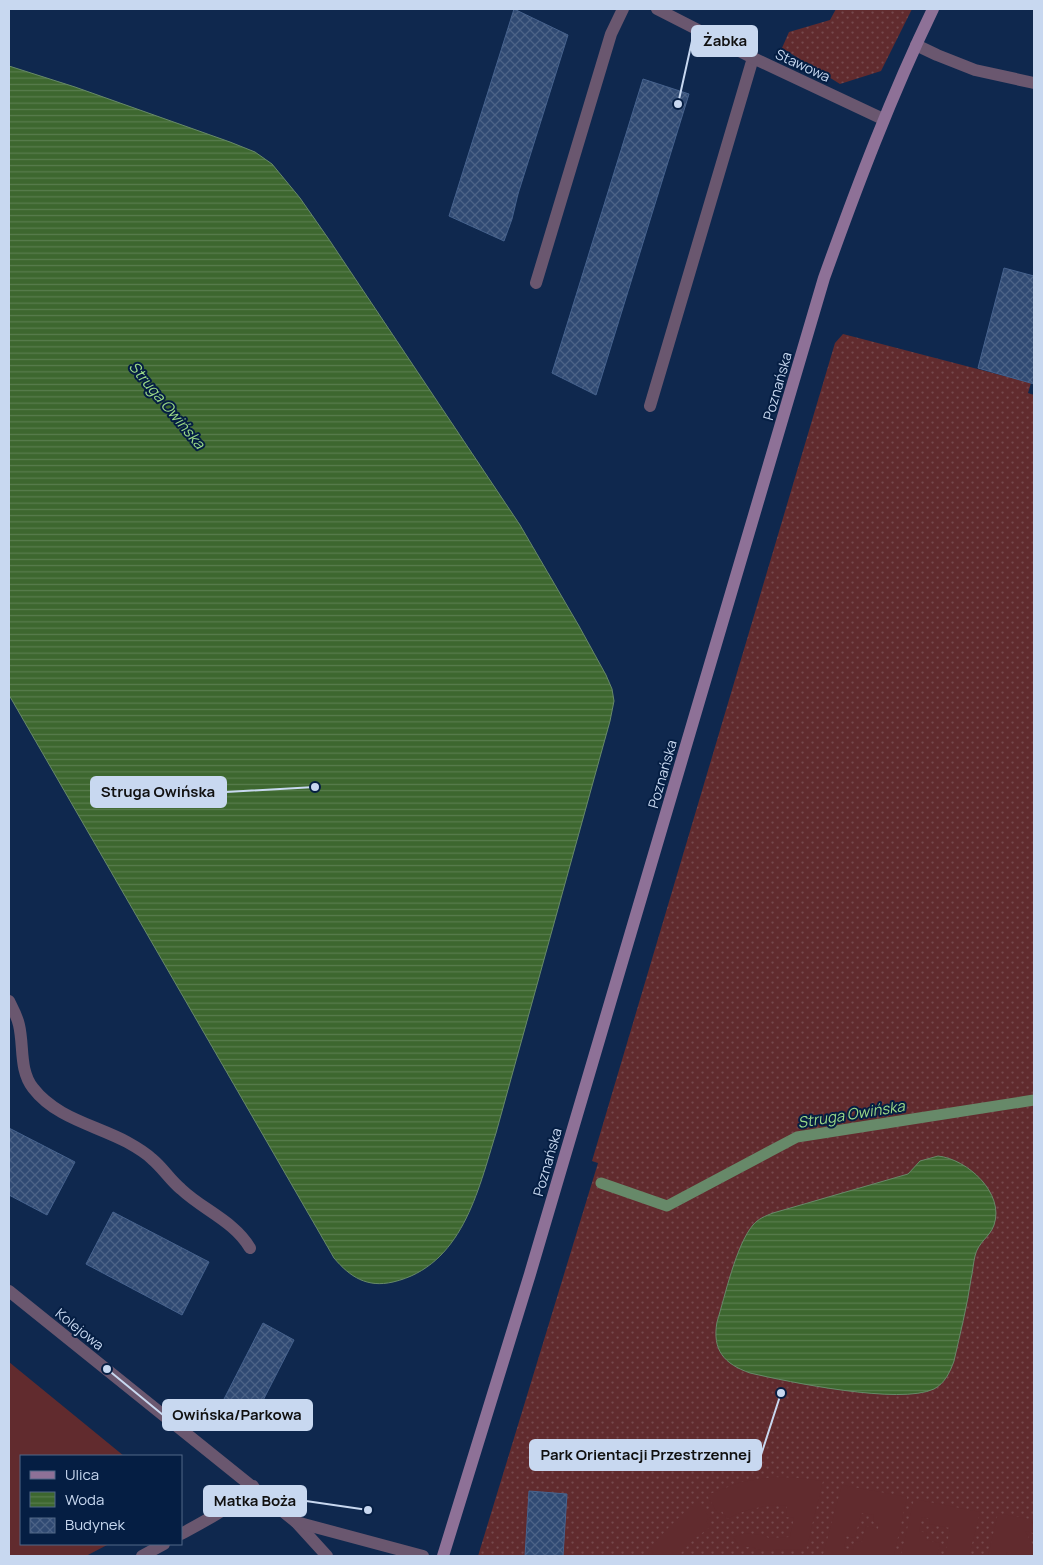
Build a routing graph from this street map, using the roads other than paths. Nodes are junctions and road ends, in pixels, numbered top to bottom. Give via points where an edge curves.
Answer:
1 (623, 9) edge
2 (657, 9) edge
3 (934, 9) edge
4 (916, 44) junction
5 (753, 58) junction
6 (1034, 84) edge
7 (883, 119) junction
8 (536, 282) dead end
9 (650, 406) dead end
10 (9, 1001) edge
11 (250, 1248) dead end
12 (9, 1291) edge
13 (253, 1486) junction
14 (296, 1522) junction
15 (182, 1533) edge
16 (162, 1545) edge
17 (142, 1556) edge
18 (327, 1556) edge
19 (423, 1556) edge
20 (443, 1556) edge

1 - 8 street via 611,34
2 - 5 street, Stawowa
3 - 4 main road, Poznańska
4 - 6 street via 974,70
4 - 7 main road, Poznańska
5 - 7 street, Stawowa
5 - 9 street
7 - 20 main road, Poznańska via 824,278 530,1274
10 - 11 street via 20,1026 26,1074 40,1096 68,1116 140,1150 180,1188 238,1232
12 - 13 street, Kolejowa
13 - 14 street, Kolejowa
13 - 15 street via 240,1500
14 - 18 street, Kolejowa
14 - 19 street, Kolejowa
16 - 17 street

